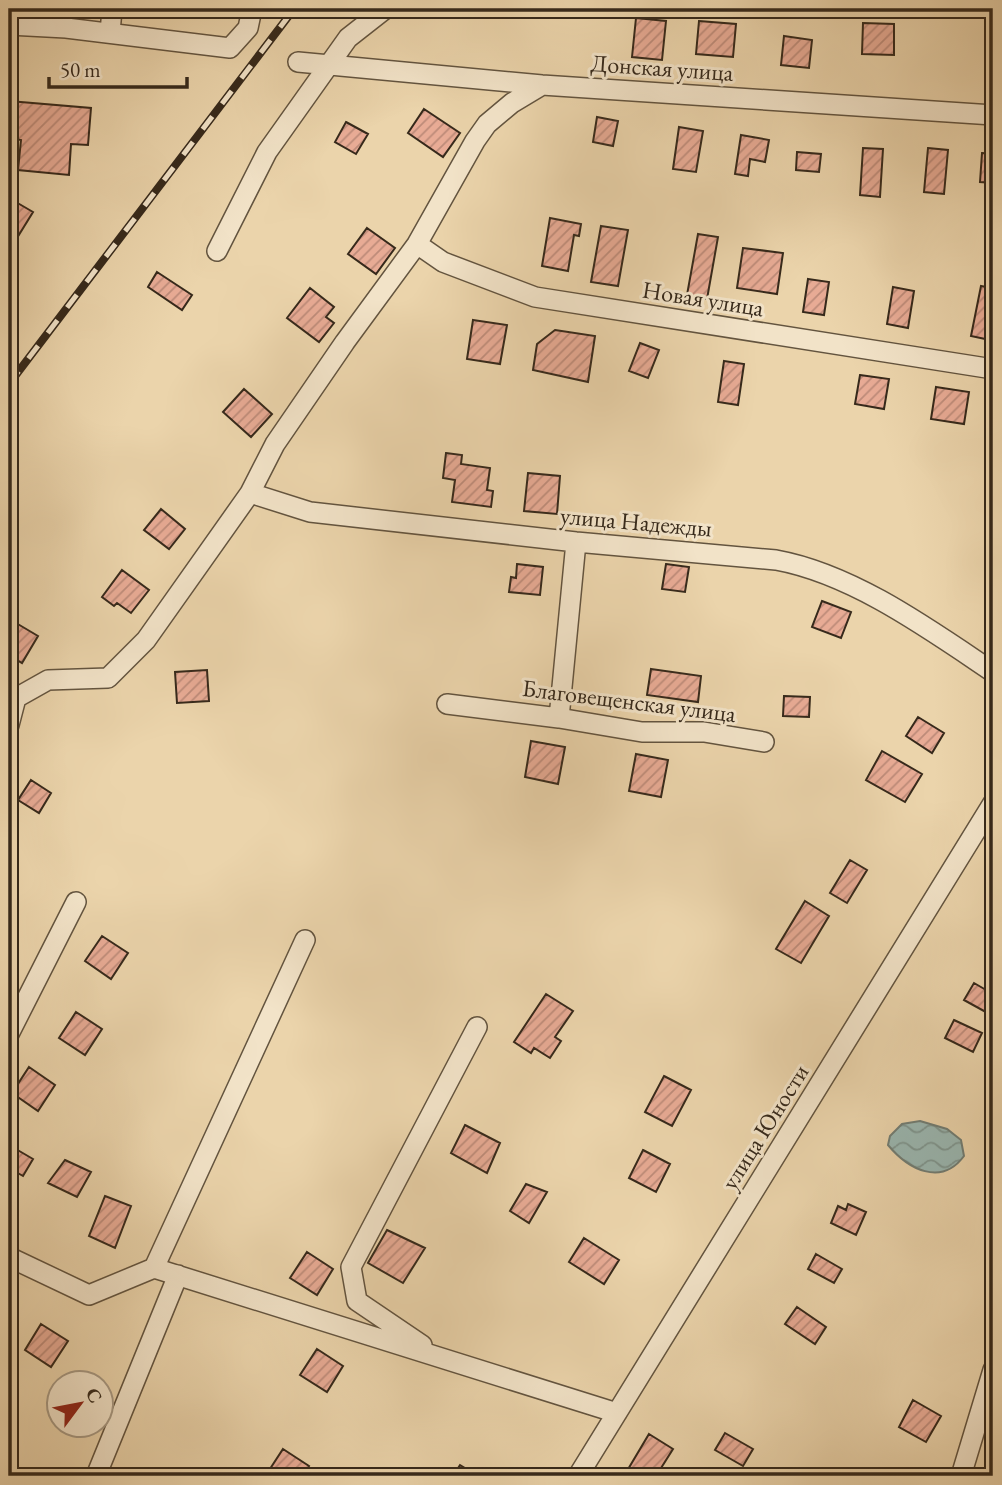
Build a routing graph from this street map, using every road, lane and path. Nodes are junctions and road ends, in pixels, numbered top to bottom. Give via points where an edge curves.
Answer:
1 (112, 9) edge
2 (253, 9) edge
3 (385, 9) edge
4 (9, 25) edge
5 (110, 33) junction
6 (298, 62) dead end
7 (328, 66) junction
8 (542, 85) junction
9 (993, 115) edge
10 (417, 244) junction
11 (218, 251) dead end
12 (993, 369) edge
13 (250, 493) junction
14 (576, 542) junction
15 (993, 672) edge
16 (446, 704) dead end
17 (559, 718) junction
18 (9, 725) edge
19 (764, 742) dead end
20 (993, 803) edge
21 (76, 902) dead end
22 (305, 940) dead end
23 (477, 1027) dead end
24 (9, 1034) edge
25 (9, 1257) edge
26 (154, 1268) junction
27 (178, 1275) junction
28 (440, 1358) junction
29 (993, 1370) edge
30 (617, 1413) junction
31 (96, 1476) edge
32 (578, 1476) edge
33 (961, 1476) edge

1 - 5 street
2 - 5 street via 248,28 230,48
3 - 7 street via 348,38
4 - 5 street
6 - 7 street, Донская улица
7 - 8 street, Донская улица
7 - 11 street via 267,152
8 - 9 street, Донская улица
8 - 10 street via 487,124
10 - 12 street, Новая улица via 443,262 535,297
10 - 13 street via 275,444
13 - 14 street, улица Надежды via 310,512
13 - 18 street via 146,640 108,678 48,680 16,698
14 - 15 street, улица Надежды via 802,565 883,602
14 - 17 street
16 - 17 street, Благовещенская улица
17 - 19 street, Благовещенская улица via 642,732 704,732
20 - 30 street, улица Юности
21 - 24 street
22 - 26 street
23 - 28 street via 351,1267 357,1301
25 - 26 street via 89,1295
26 - 27 street
27 - 28 street
27 - 31 street
28 - 30 street
29 - 33 street
30 - 32 street, улица Юности

